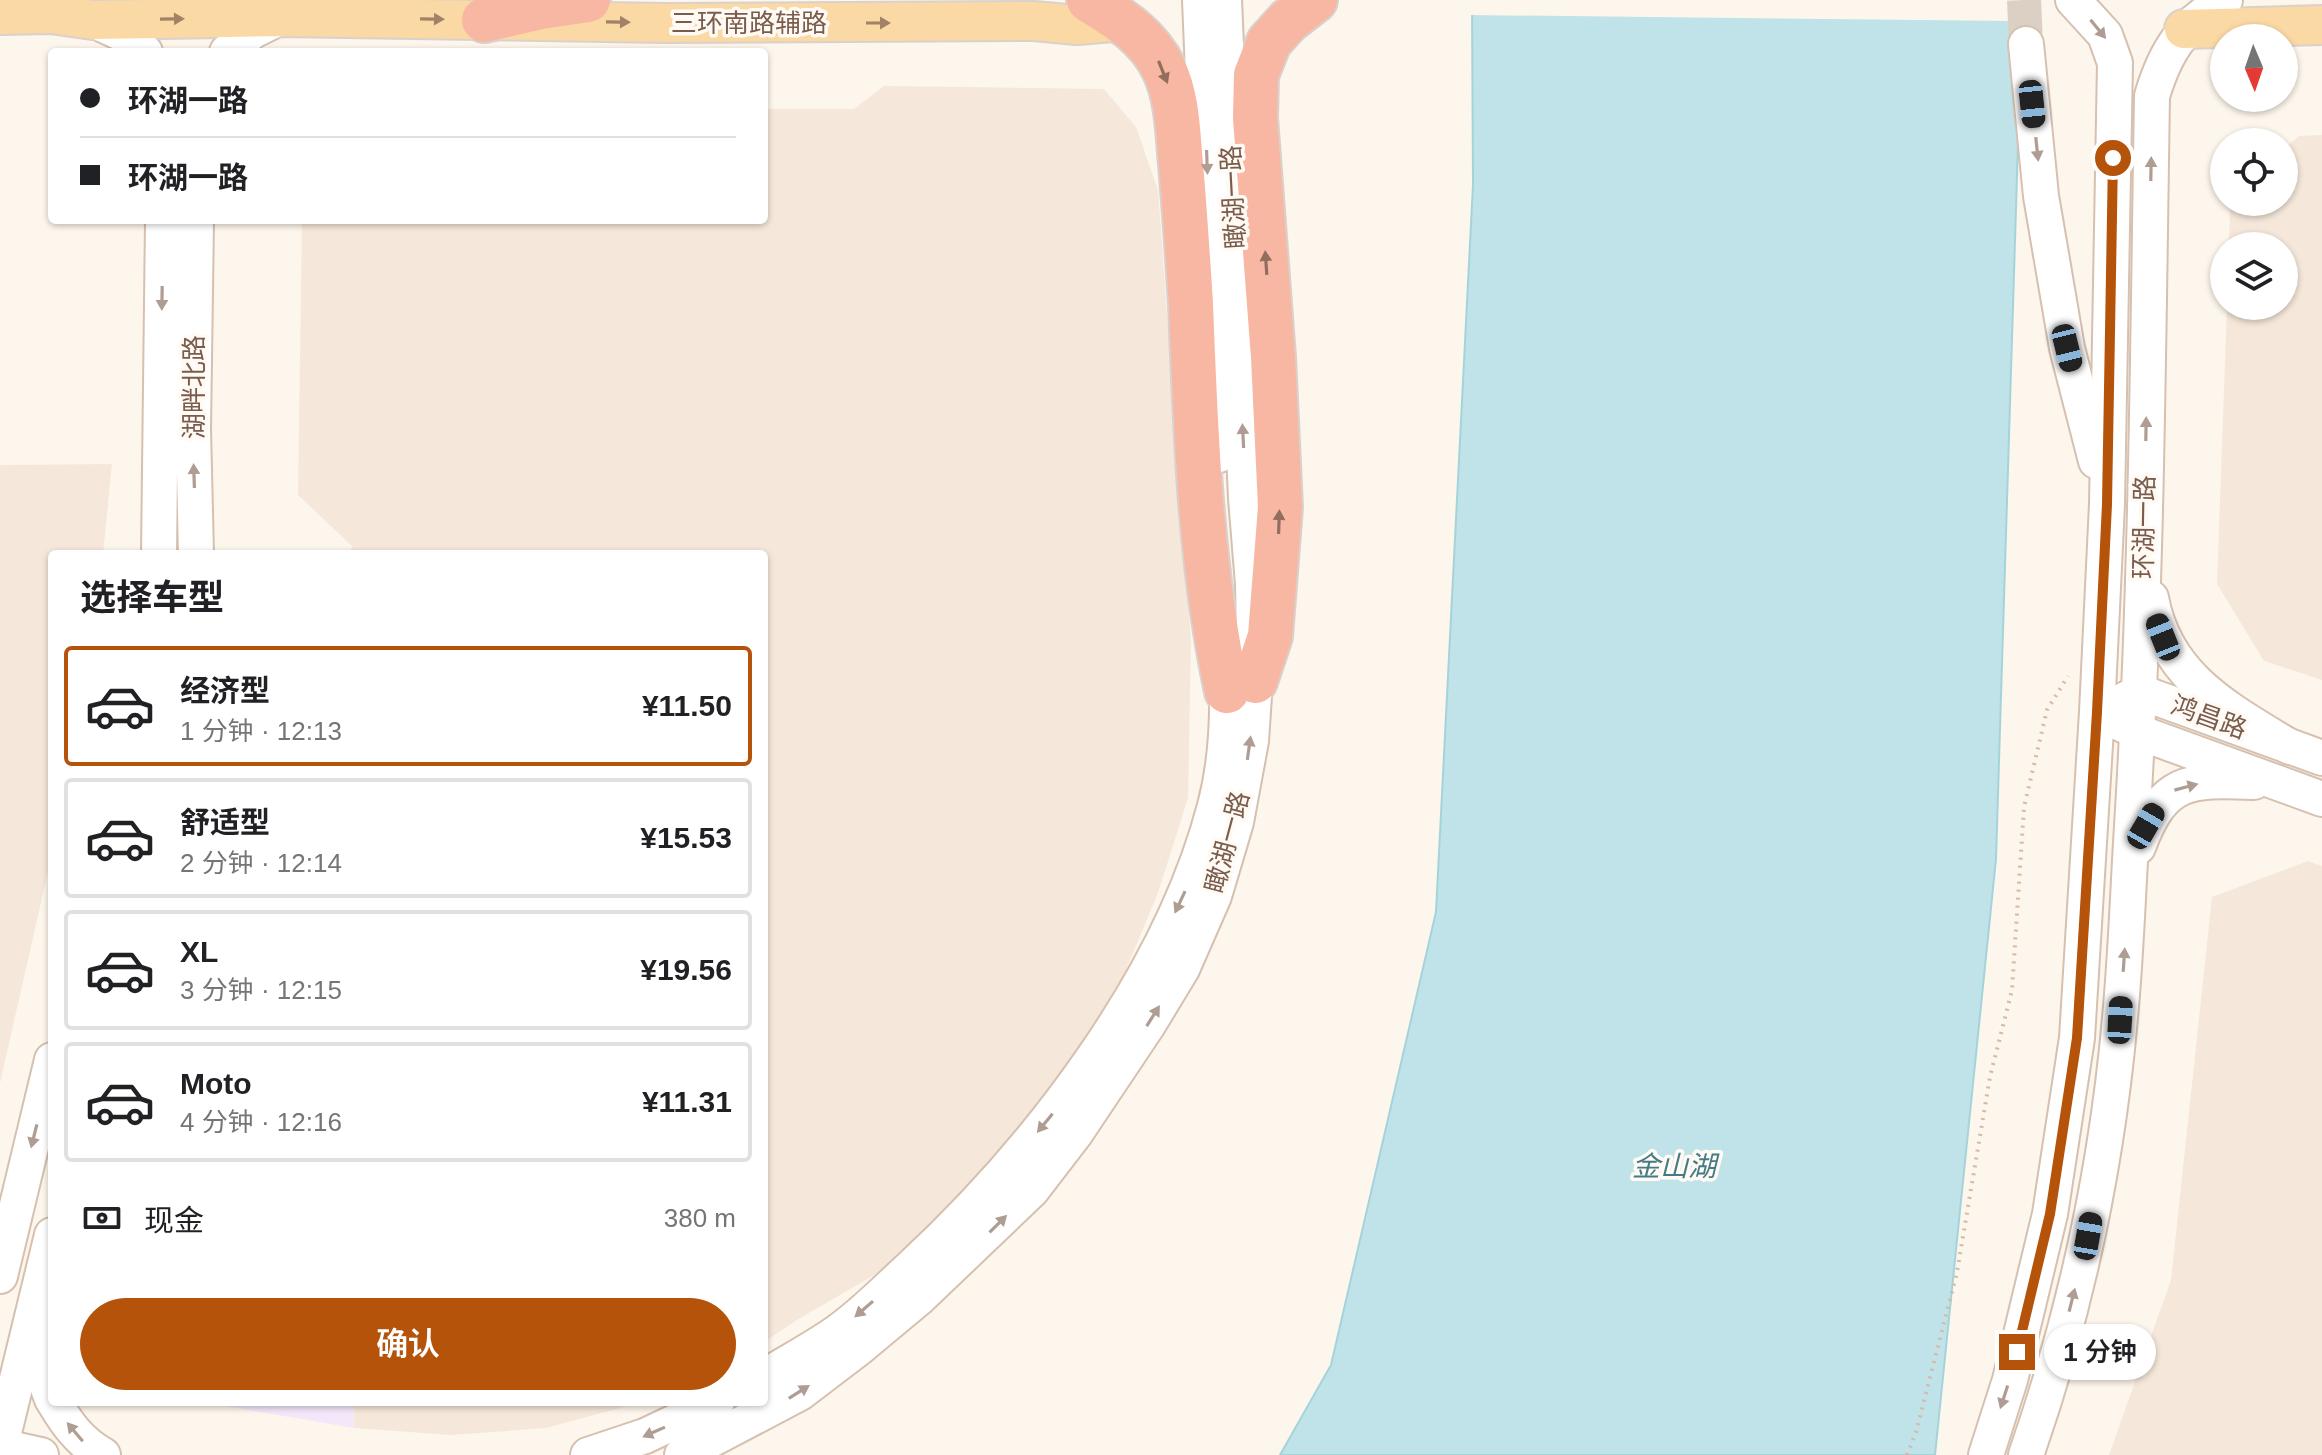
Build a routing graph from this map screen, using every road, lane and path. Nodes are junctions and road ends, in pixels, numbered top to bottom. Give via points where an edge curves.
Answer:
1 (0, 0) edge
2 (588, 0) edge
3 (1200, 0) edge
4 (1224, 0) edge
5 (1315, 0) edge
6 (2073, 0) edge
7 (2225, 0) edge
8 (1106, 10) edge
9 (38, 14) junction
10 (0, 15) edge
11 (281, 17) junction
12 (93, 20) junction
13 (484, 20) junction
14 (2322, 25) edge
15 (2184, 29) junction
16 (2026, 44) tunnel mouth
17 (140, 48) edge
18 (232, 48) edge
19 (163, 224) edge
20 (196, 224) edge
21 (2107, 504) junction
22 (159, 550) edge
23 (196, 550) edge
24 (2144, 556) junction
25 (2068, 676) dead end
26 (1241, 686) junction
27 (2140, 692) junction
28 (2097, 712) junction
29 (2138, 732) junction
30 (2306, 752) edge
31 (2279, 784) junction
32 (2322, 799) edge
33 (2129, 870) junction
34 (48, 1077) edge
35 (48, 1252) edge
36 (0, 1276) edge
37 (40, 1285) junction
38 (768, 1375) edge
39 (48, 1388) edge
40 (57, 1406) edge
41 (709, 1406) edge
42 (1, 1447) edge
43 (41, 1455) edge
44 (103, 1455) edge
45 (588, 1455) edge
46 (682, 1455) edge
47 (1907, 1455) edge
48 (1986, 1455) edge
49 (2026, 1455) edge

1 - 9 main road
2 - 13 highway
3 -> 26 street, 瞰湖一路
26 -> 4 street, 瞰湖一路 via 1253,584
26 -> 5 highway via 1270,636 1280,507 1256,75 1269,42
6 -> 21 street, 环湖一路 via 2105,35 2115,63
7 - 15 street, 环湖一路
13 -> 8 main road, 三环南路辅路 via 1077,25
8 -> 26 highway via 1150,44 1165,72 1176,115 1198,473 1214,630
9 - 10 main road
9 - 12 main road, 三环南路辅路
12 -> 11 main road, 三环南路辅路
11 -> 13 main road, 三环南路辅路
11 - 18 street
12 - 17 street
14 - 15 main road
24 -> 15 street, 环湖一路 via 2152,96
16 -> 21 street via 2041,196 2067,348
19 -> 22 street, 湖畔北路
23 -> 20 street, 湖畔北路
21 - 28 street, 环湖一路
24 - 27 street, 环湖一路
24 - 30 street via 2154,612 2191,678 2218,703
25 - 47 path via 2047,710 2024,807 2012,990 1990,1077 1957,1272
26 -> 38 street, 瞰湖一路 via 1227,732 1216,804 1195,869 1123,1011 1086,1066 1049,1119 939,1241 838,1332
46 -> 26 street, 瞰湖一路 via 800,1393 859,1348 985,1238 1032,1190 1075,1134 1182,969 1214,896 1236,822 1251,741
27 - 28 street, 鸿昌路
27 - 29 street, 环湖一路
27 - 30 street, 鸿昌路
28 - 29 street
28 -> 48 street, 环湖一路 via 2077,1038 2050,1214
29 - 31 street
29 - 33 street, 环湖一路
31 - 32 street
33 -> 31 street via 2146,826 2173,790 2229,781
49 -> 33 street, 环湖一路 via 2049,1390 2088,1236 2120,1020
34 -> 36 street
35 - 37 street
37 - 39 street via 41,1351
37 - 42 street
44 -> 40 street via 73,1432
41 -> 45 street
42 - 43 street

